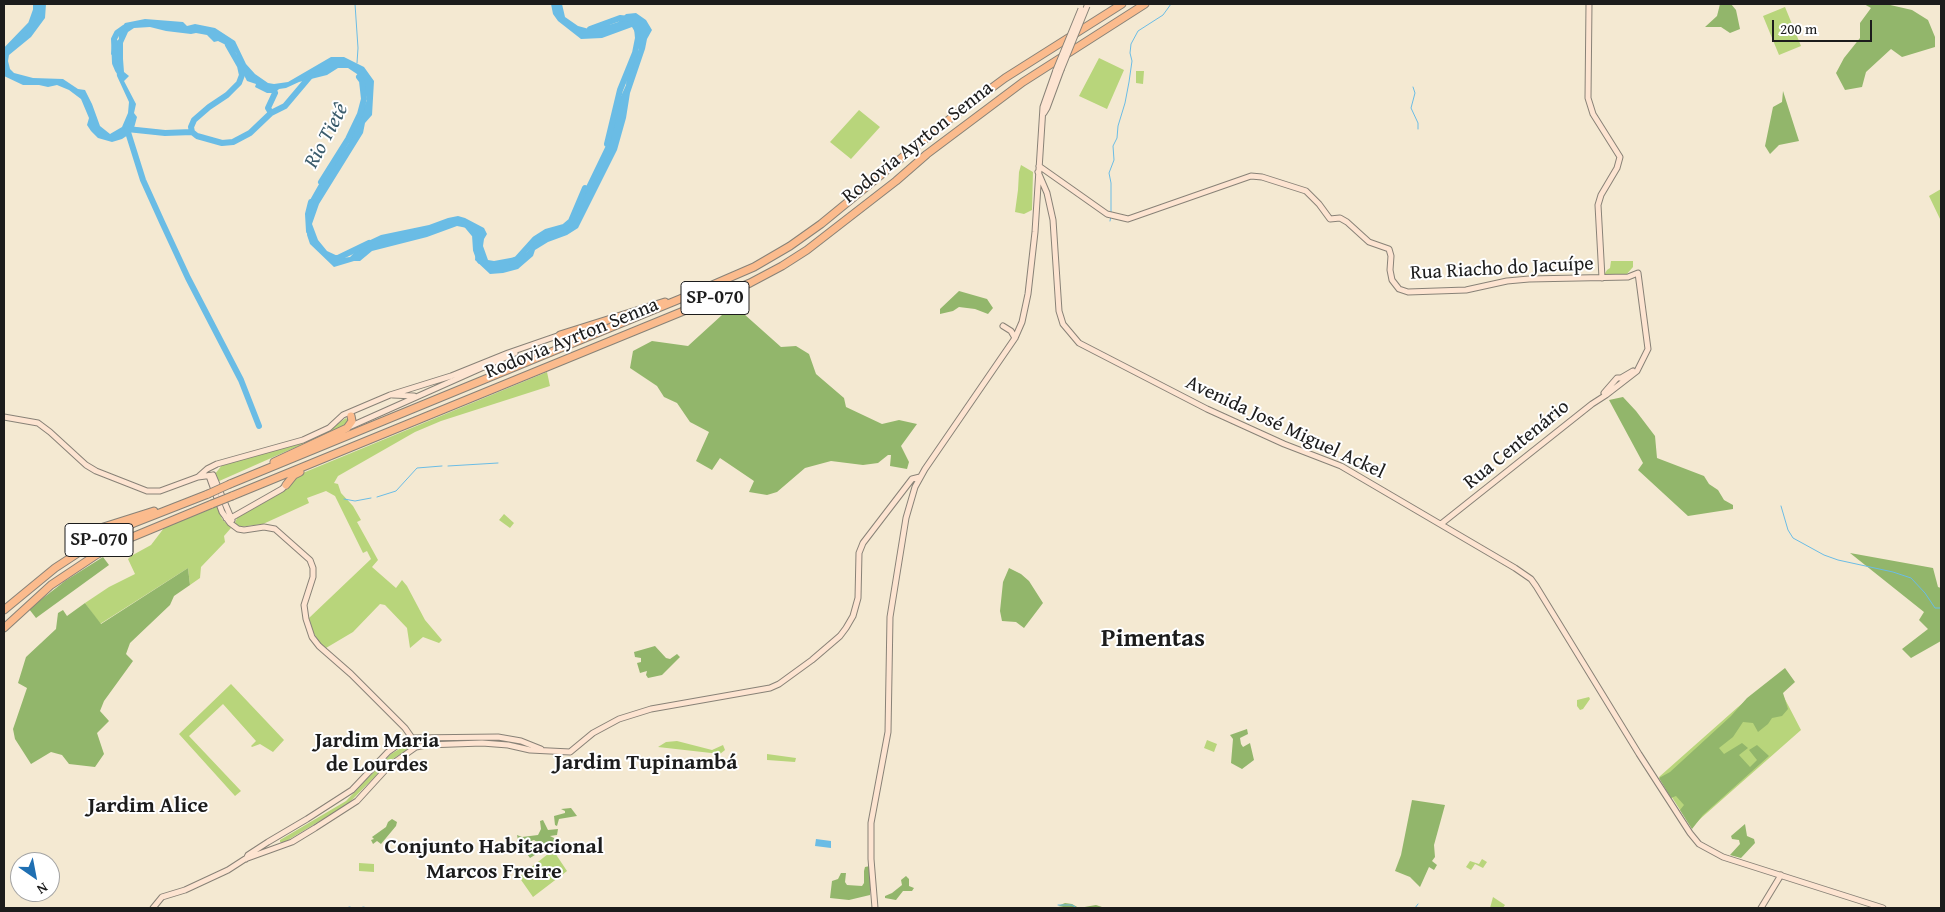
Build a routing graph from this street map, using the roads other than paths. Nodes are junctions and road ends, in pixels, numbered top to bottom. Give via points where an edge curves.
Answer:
1 (1122, 4) edge
2 (1145, 4) edge
3 (1589, 4) edge
4 (1084, 6) edge
5 (1039, 166) junction
6 (1038, 172) junction
7 (1628, 277) junction
8 (1602, 278) junction
9 (1639, 282) junction
10 (680, 299) junction
11 (1003, 326) dead end
12 (560, 335) joint
13 (1015, 338) junction
14 (531, 345) junction
15 (390, 395) junction
16 (417, 396) junction
17 (4, 416) edge
18 (347, 416) junction
19 (361, 421) junction
20 (347, 428) junction
21 (366, 442) junction
22 (223, 462) junction
23 (212, 466) junction
24 (262, 471) junction
25 (198, 476) junction
26 (211, 476) junction
27 (279, 477) junction
28 (920, 477) junction
29 (286, 485) junction
30 (176, 506) junction
31 (226, 509) junction
32 (240, 512) junction
33 (1452, 517) junction
34 (228, 518) junction
35 (1441, 524) junction
36 (1447, 528) junction
37 (94, 530) dead end
38 (4, 610) edge
39 (4, 628) edge
40 (412, 738) junction
41 (416, 747) junction
42 (542, 750) junction
43 (275, 837) junction
44 (279, 848) junction
45 (245, 859) junction
46 (1781, 875) junction
47 (153, 908) edge
48 (875, 908) edge
49 (1761, 908) edge
50 (1882, 908) edge

1 - 10 highway, Rodovia Ayrton Senna / SP-070 via 1005,78 790,246 754,267
2 - 21 highway, Rodovia Ayrton Senna / SP-070 via 1023,82 813,246 782,266 733,290
3 - 8 street via 1588,98 1620,158 1598,205
4 - 5 street, bridge via 1044,113
5 - 6 street
5 - 8 street, Rua Riacho do Jacuípe via 1107,214 1128,218 1251,176 1306,191 1330,219 1340,218 1369,242 1389,249 1392,280 1399,289 1408,292 1466,290 1507,281
6 - 13 street via 1028,294
6 - 35 street, Avenida José Miguel Ackel via 1047,193 1052,220 1059,312 1063,324 1079,343 1208,409 1341,466
7 - 8 street, Rua Riacho do Jacuípe
7 - 9 street, Rua Riacho do Jacuípe
7 - 9 street, Rua Riacho do Jacuípe via 1638,273
9 - 33 street, Rua Centenário via 1648,349 1640,367
10 - 12 highway via 657,303
10 - 24 highway, Rodovia Ayrton Senna / SP-070
11 - 13 street
12 - 14 street
13 - 28 street
14 - 15 street
14 - 16 street
15 - 16 street
15 - 18 street
16 - 19 street
17 - 25 street via 38,423 86,465 147,491 160,491
18 - 19 street
18 - 20 highway via 352,421
18 - 22 street via 303,440
19 - 20 street
20 - 24 highway via 283,456
21 - 27 highway, Rodovia Ayrton Senna / SP-070
21 - 29 highway via 300,472
22 - 23 street
22 - 26 street
23 - 25 street
23 - 26 street
24 - 30 highway, Rodovia Ayrton Senna / SP-070, bridge
25 - 26 street
26 - 31 street
26 - 34 street
27 - 29 highway via 284,478
27 - 39 highway, Rodovia Ayrton Senna / SP-070, bridge via 96,555 51,585
28 - 42 street via 912,479 863,543 859,553 858,598 846,628 812,660 779,684 646,710 610,722 570,752
28 - 48 street via 906,518 890,617 888,732 871,823
29 - 32 street
30 - 37 highway
30 - 38 highway, Rodovia Ayrton Senna / SP-070 via 84,549
31 - 32 street
31 - 34 street
32 - 34 street
33 - 35 street, Rua Centenário
33 - 36 street, Rua Centenário
34 - 40 street via 234,526 244,530 275,529 310,560 313,576 304,605 312,636
35 - 36 street, Avenida José Miguel Ackel
36 - 46 street, Avenida José Miguel Ackel via 1532,581 1694,839 1723,857
40 - 41 street
40 - 42 street via 498,738 521,741
40 - 43 street via 388,752 352,790
41 - 42 street via 482,744
41 - 44 street via 390,766 357,800
43 - 44 street via 274,842
43 - 45 street
44 - 45 street
45 - 47 street via 202,882 162,897
46 - 49 street
46 - 50 street, Avenida José Miguel Ackel

